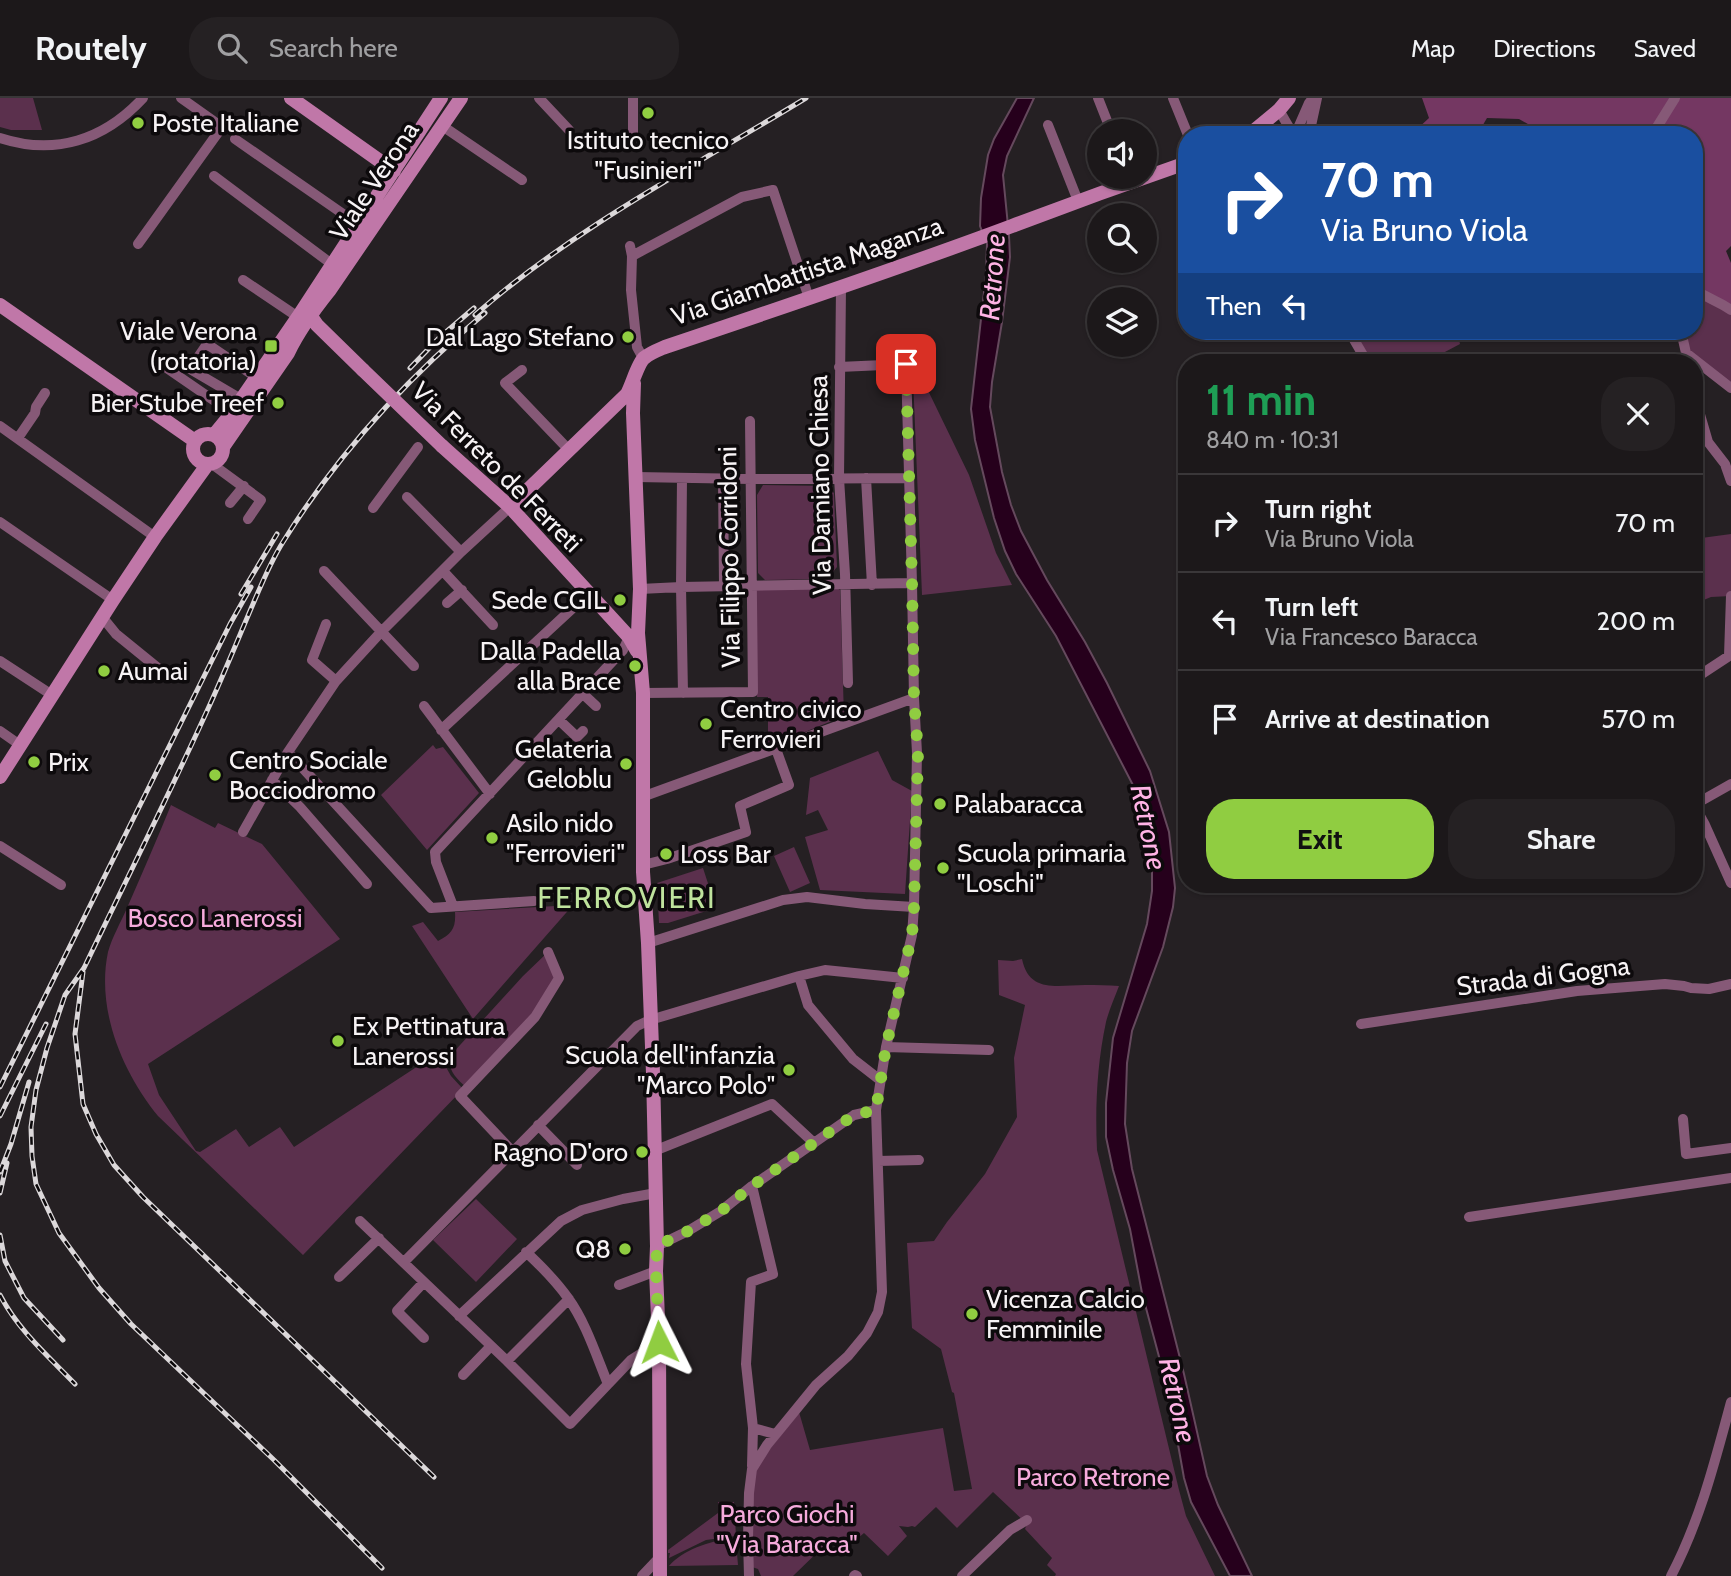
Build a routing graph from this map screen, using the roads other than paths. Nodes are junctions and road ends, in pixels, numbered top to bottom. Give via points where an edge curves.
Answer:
1 (143, 98) edge
2 (181, 98) edge
3 (291, 98) edge
4 (441, 98) edge
5 (461, 98) edge
6 (539, 98) edge
7 (633, 98) edge
8 (1098, 98) edge
9 (1173, 98) edge
10 (1289, 98) edge
11 (1315, 98) edge
12 (1675, 98) edge
13 (1279, 110) junction
14 (1106, 119) edge
15 (1265, 122) junction
16 (441, 125) junction
17 (1048, 125) dead end
18 (1184, 126) edge
19 (1260, 126) edge
20 (1269, 126) edge
21 (1289, 126) edge
22 (1298, 126) edge
23 (1310, 126) edge
24 (1658, 126) edge
25 (569, 130) dead end
26 (633, 134) dead end
27 (235, 138) dead end
28 (1, 141) edge
29 (1178, 165) edge
30 (394, 171) junction
31 (1157, 171) edge
32 (214, 176) dead end
33 (522, 180) dead end
34 (1107, 189) edge
35 (1078, 201) junction
36 (359, 225) junction
37 (138, 244) dead end
38 (333, 265) junction
39 (243, 280) dead end
40 (841, 287) junction
41 (324, 288) junction
42 (1703, 295) edge
43 (809, 298) junction
44 (0, 305) edge
45 (1731, 310) edge
46 (304, 316) junction
47 (331, 339) junction
48 (289, 353) junction
49 (643, 358) junction
50 (155, 360) dead end
51 (839, 367) junction
52 (1703, 369) edge
53 (522, 370) dead end
54 (256, 377) junction
55 (634, 383) junction
56 (1731, 388) edge
57 (45, 393) dead end
58 (241, 400) junction
59 (612, 410) junction
60 (232, 413) junction
61 (633, 413) junction
62 (750, 421) dead end
63 (1703, 425) edge
64 (0, 426) edge
65 (18, 438) junction
66 (195, 440) junction
67 (219, 441) junction
68 (418, 447) dead end
69 (569, 450) junction
70 (206, 463) junction
71 (636, 477) junction
72 (682, 478) junction
73 (723, 478) junction
74 (839, 478) junction
75 (866, 478) junction
76 (908, 478) junction
77 (751, 479) junction
78 (1731, 481) edge
79 (244, 486) junction
80 (407, 497) dead end
81 (230, 503) dead end
82 (510, 507) junction
83 (373, 508) dead end
84 (248, 519) dead end
85 (0, 522) edge
86 (155, 537) junction
87 (461, 552) junction
88 (324, 571) dead end
89 (443, 571) junction
90 (912, 583) junction
91 (845, 585) junction
92 (872, 585) junction
93 (724, 586) junction
94 (752, 586) junction
95 (681, 587) junction
96 (640, 589) junction
97 (462, 590) junction
98 (588, 594) junction
99 (1731, 596) edge
100 (113, 600) junction
101 (447, 603) dead end
102 (103, 618) junction
103 (326, 624) dead end
104 (493, 625) dead end
105 (380, 632) junction
106 (633, 635) junction
107 (0, 661) edge
108 (414, 666) dead end
109 (164, 673) dead end
110 (1703, 673) edge
111 (336, 681) junction
112 (848, 682) dead end
113 (582, 693) junction
114 (643, 693) junction
115 (683, 693) junction
116 (52, 695) junction
117 (914, 698) junction
118 (424, 706) dead end
119 (596, 706) dead end
120 (559, 720) junction
121 (441, 730) junction
122 (0, 731) edge
123 (583, 731) dead end
124 (20, 745) junction
125 (776, 749) junction
126 (288, 752) junction
127 (0, 778) edge
128 (272, 780) junction
129 (1731, 783) edge
130 (490, 794) junction
131 (642, 797) junction
132 (1703, 800) edge
133 (243, 832) dead end
134 (1703, 832) edge
135 (0, 846) edge
136 (643, 869) junction
137 (1731, 883) edge
138 (367, 884) dead end
139 (61, 885) dead end
140 (534, 901) dead end
141 (453, 906) junction
142 (914, 907) junction
143 (648, 943) junction
144 (548, 952) dead end
145 (799, 976) junction
146 (903, 978) junction
147 (1731, 984) edge
148 (650, 1020) junction
149 (1361, 1024) dead end
150 (886, 1047) junction
151 (989, 1050) dead end
152 (880, 1080) junction
153 (876, 1110) junction
154 (1683, 1119) dead end
155 (538, 1125) junction
156 (814, 1143) junction
157 (1731, 1147) edge
158 (512, 1151) junction
159 (653, 1151) junction
160 (919, 1160) dead end
161 (878, 1161) junction
162 (577, 1165) dead end
163 (1731, 1178) edge
164 (752, 1186) junction
165 (656, 1193) junction
166 (1469, 1217) dead end
167 (360, 1221) dead end
168 (379, 1238) junction
169 (657, 1246) junction
170 (526, 1252) junction
171 (404, 1262) junction
172 (656, 1271) junction
173 (339, 1277) dead end
174 (424, 1282) junction
175 (619, 1285) dead end
176 (569, 1299) junction
177 (459, 1316) junction
178 (424, 1338) dead end
179 (659, 1342) junction
180 (491, 1346) junction
181 (507, 1361) junction
182 (463, 1376) dead end
183 (608, 1384) junction
184 (1731, 1404) edge
185 (753, 1428) junction
186 (775, 1434) junction
187 (752, 1469) junction
188 (1027, 1520) dead end
189 (660, 1557) junction
190 (642, 1576) edge
191 (660, 1576) edge
192 (749, 1576) edge
193 (962, 1576) edge
194 (1671, 1576) edge

1 - 28 street via 107,128 83,140 56,146
2 - 37 street via 222,127
3 - 30 main road
4 - 30 main road, Viale Verona
5 - 16 main road, Viale Verona
6 - 25 street
7 - 26 street
8 - 14 street
9 - 18 street
10 - 13 main road
11 - 22 street
11 - 23 street
12 - 24 street
13 - 15 main road
13 - 21 street
15 - 19 main road
15 - 20 street
16 - 33 street
16 - 41 main road, Viale Verona
17 - 35 street
27 - 36 street
29 - 31 main road, Via Giambattista Maganza
30 - 36 main road, Viale Verona
32 - 38 street, Viale Verona
34 - 35 main road, Via Giambattista Maganza
35 - 40 main road, Via Giambattista Maganza
36 - 38 main road, Viale Verona
38 - 41 main road, Viale Verona
39 - 46 street
40 - 43 main road, Via Giambattista Maganza
40 - 51 street, Via Damiano Chiesa
41 - 46 main road
41 - 47 main road, Viale Verona via 321,316
42 - 45 street
43 - 49 main road, Via Giambattista Maganza
43 - 49 street via 772,190 742,197 631,251 637,347
44 - 66 main road
46 - 47 main road, Via Ferreto de Ferreti
46 - 48 main road
46 - 54 main road
47 - 48 main road via 309,330
47 - 82 main road, Via Ferreto de Ferreti, bridge
48 - 67 main road
49 - 55 main road
50 - 60 street
51 - 74 street, Via Damiano Chiesa
51 - 76 street via 906,364
52 - 56 street
53 - 69 street via 505,383
54 - 58 main road
54 - 58 street via 207,344 190,369
55 - 59 main road
55 - 61 main road
57 - 65 street
58 - 60 main road
59 - 61 main road
59 - 69 main road
60 - 67 main road
61 - 71 main road
62 - 77 street, Via Filippo Corridoni
63 - 78 street
64 - 65 street
65 - 86 street
66 - 67 main road via 205,434
66 - 70 main road via 194,457
67 - 70 main road via 222,456
68 - 83 street
69 - 82 main road
70 - 79 street
70 - 86 main road
71 - 72 street
71 - 96 main road
72 - 73 street
72 - 95 street
73 - 77 street
73 - 93 street
74 - 75 street
74 - 77 street
74 - 91 street, Via Damiano Chiesa
75 - 76 street
75 - 92 street
76 - 90 street
77 - 94 street, Via Filippo Corridoni
79 - 81 street
79 - 84 street via 261,500
80 - 87 street
82 - 87 street
82 - 98 main road, Via Ferreto de Ferreti
85 - 100 street
86 - 100 main road
87 - 89 street
88 - 105 street
89 - 97 street
89 - 105 street
90 - 92 street
90 - 117 street
91 - 92 street
91 - 94 street
91 - 112 street, Via Damiano Chiesa
93 - 94 street
93 - 95 street
94 - 115 street, Via Filippo Corridoni via 753,692
95 - 96 street
95 - 115 street
96 - 106 main road
97 - 101 street
97 - 104 street
98 - 106 main road, Via Ferreto de Ferreti
98 - 121 street
99 - 110 street via 1729,656
100 - 102 main road
102 - 109 street via 116,635
102 - 116 main road
103 - 111 street via 312,660
105 - 108 street
105 - 111 street
106 - 113 street
106 - 114 main road, Via Ferreto de Ferreti
107 - 116 street
111 - 126 street
113 - 119 street
113 - 120 street
114 - 115 street
114 - 131 main road
116 - 124 main road
117 - 125 street
117 - 142 street via 918,753
118 - 121 street
120 - 123 street via 577,737
120 - 130 street
121 - 130 street
122 - 124 street
124 - 127 main road
125 - 131 street
125 - 136 street via 789,785 740,806 746,832
126 - 128 street
126 - 141 street via 431,908
128 - 133 street
128 - 138 street
129 - 132 street
130 - 141 street via 435,852
131 - 136 main road
134 - 137 street
135 - 139 street
136 - 143 main road
140 - 141 street
142 - 143 street via 807,897 783,900
142 - 146 street
143 - 148 main road
144 - 158 street via 559,978 535,1017 460,1096
145 - 146 street via 825,970
145 - 148 street
145 - 152 street via 808,1005 853,1059
146 - 150 street
147 - 149 street, Strada di Gogna via 1709,989 1665,984 1577,991
148 - 155 street via 637,1026
148 - 159 main road
150 - 151 street
150 - 152 street
152 - 153 street
153 - 156 street via 854,1115
153 - 161 street
154 - 157 street via 1686,1154
155 - 158 street
155 - 162 street
156 - 159 street via 772,1104
156 - 164 street
158 - 171 street
159 - 165 main road
160 - 161 street
161 - 186 street via 883,1292 878,1312 848,1356 816,1385
163 - 166 street
164 - 169 street via 721,1211
164 - 185 street via 773,1274 751,1282 746,1364
165 - 169 main road
165 - 170 street via 582,1210 561,1220
167 - 168 street
168 - 171 street
168 - 173 street
169 - 172 main road
170 - 176 street
170 - 177 street
171 - 174 street
172 - 175 street
172 - 179 main road
174 - 177 street
174 - 178 street via 397,1311
176 - 181 street
176 - 183 street
177 - 180 street
179 - 183 street via 631,1360
179 - 189 main road
180 - 181 street
180 - 182 street
181 - 183 street via 569,1424
184 - 194 street via 1699,1513
185 - 186 street
185 - 187 street
186 - 187 street
187 - 192 street
188 - 193 street via 1010,1530
189 - 190 street
189 - 191 main road

